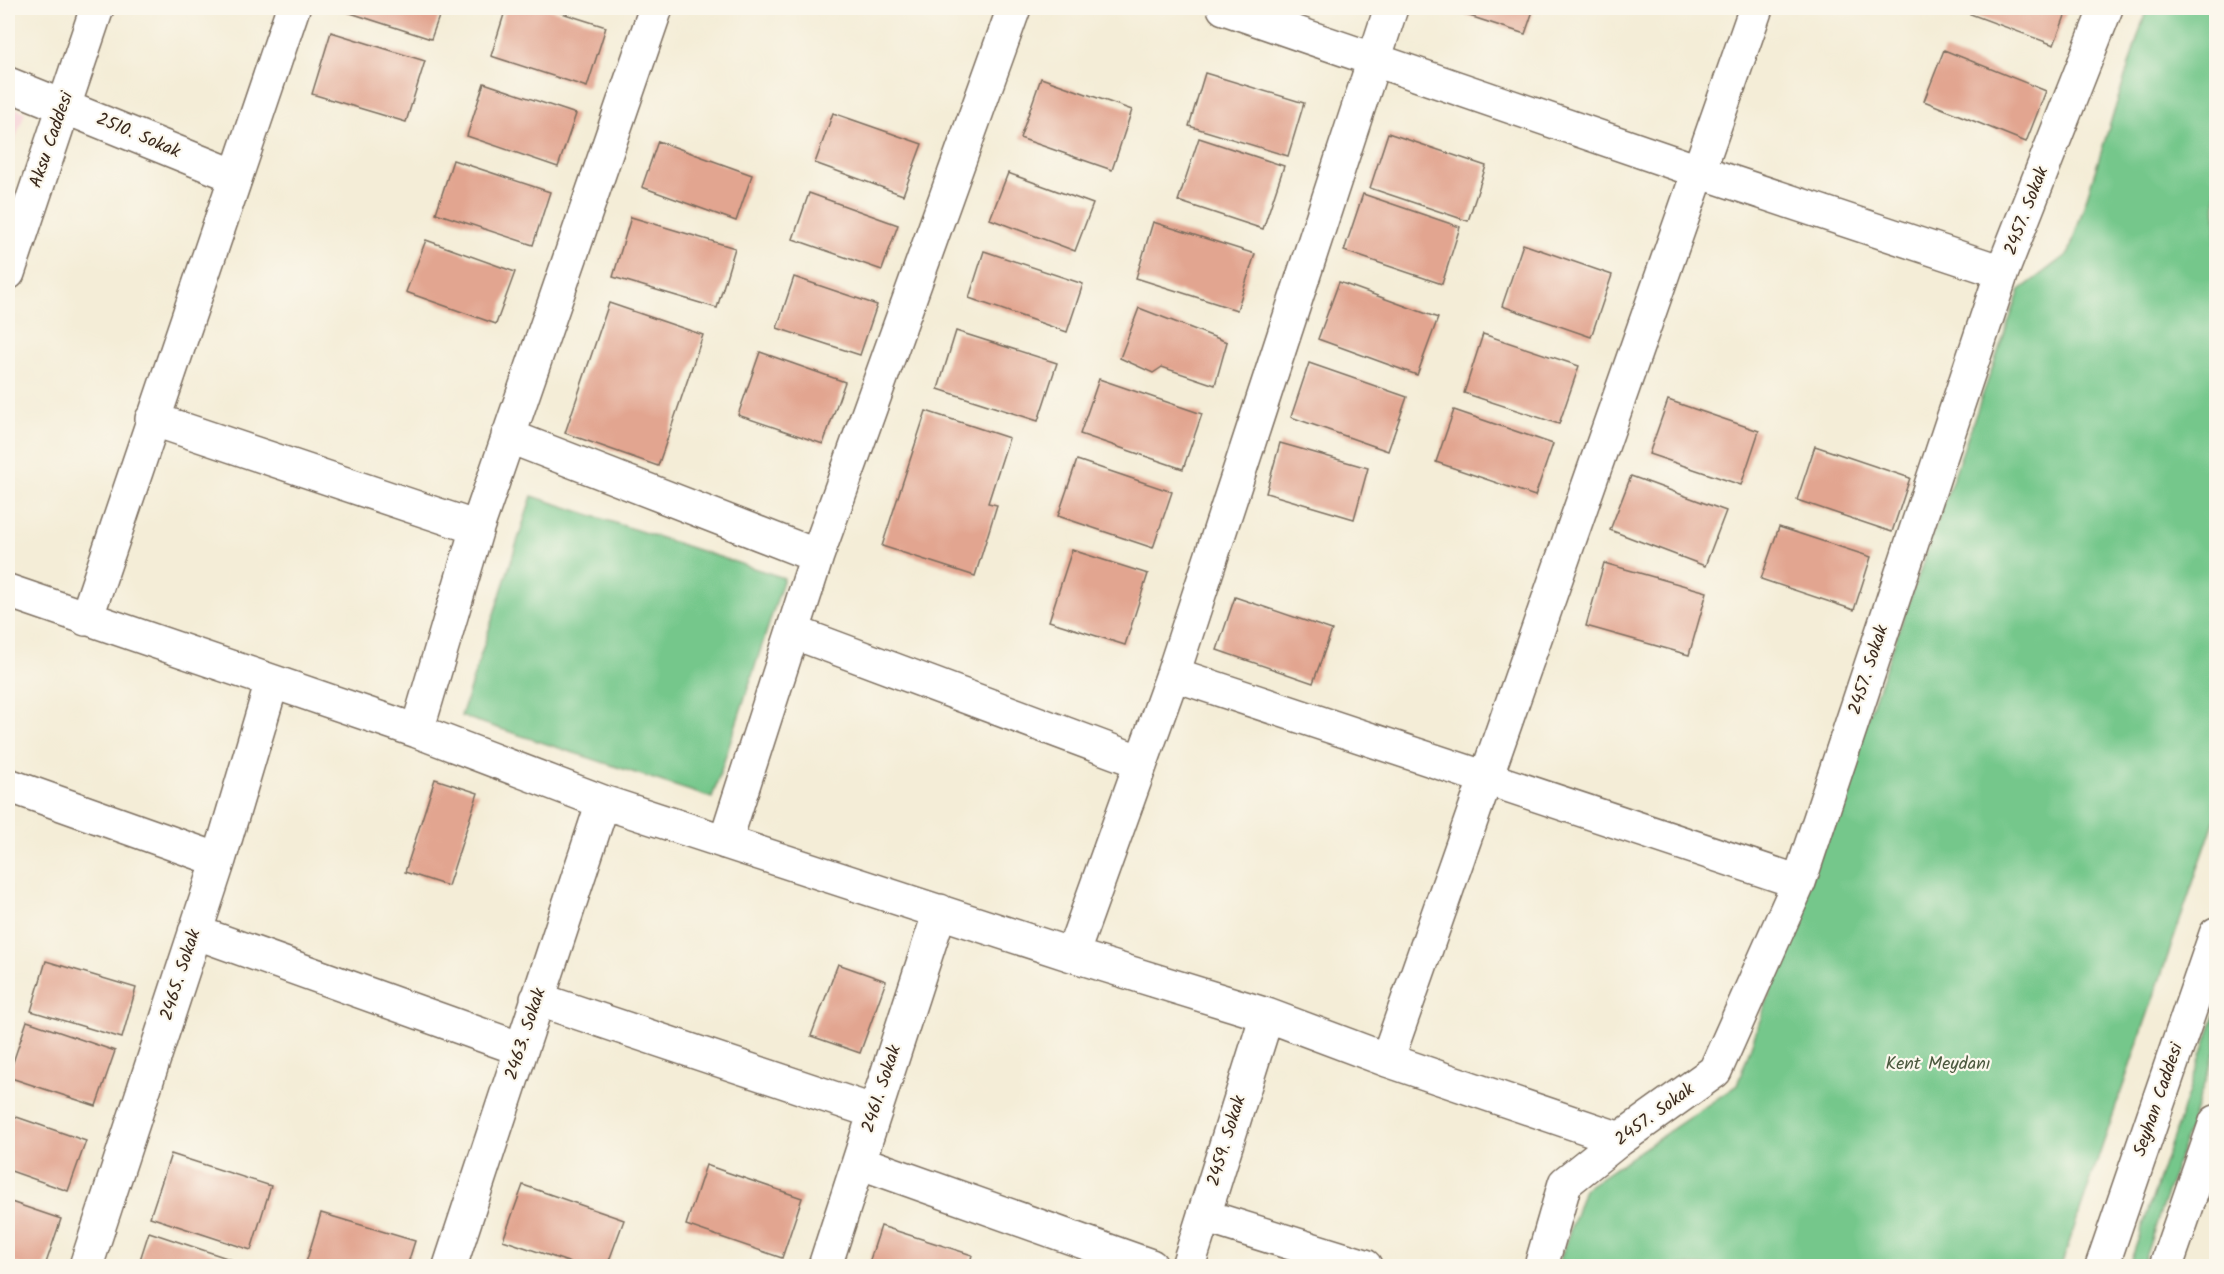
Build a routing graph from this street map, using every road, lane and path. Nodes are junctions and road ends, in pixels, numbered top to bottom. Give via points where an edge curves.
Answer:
1 (97, 8) edge
2 (292, 8) edge
3 (656, 8) edge
4 (1014, 8) edge
5 (1224, 8) edge
6 (1391, 8) edge
7 (1756, 8) edge
8 (2106, 8) edge
9 (1374, 58) junction
10 (8, 84) edge
11 (64, 105) junction
12 (1698, 171) junction
13 (235, 176) junction
14 (2002, 272) junction
15 (8, 273) edge
16 (152, 418) junction
17 (508, 436) junction
18 (477, 528) junction
19 (817, 556) junction
20 (8, 591) edge
21 (86, 619) junction
22 (793, 632) junction
23 (1173, 674) junction
24 (272, 682) junction
25 (417, 730) junction
26 (1141, 762) junction
27 (1485, 779) junction
28 (8, 785) edge
29 (603, 802) junction
30 (725, 842) junction
31 (219, 860) junction
32 (1799, 882) junction
33 (940, 911) junction
34 (195, 932) junction
35 (2217, 934) edge
36 (1072, 955) junction
37 (537, 999) junction
38 (1267, 1015) junction
39 (521, 1049) junction
40 (1387, 1060) junction
41 (875, 1112) junction
42 (2217, 1122) edge
43 (1620, 1139) junction
44 (859, 1162) junction
45 (1204, 1216) junction
46 (86, 1266) edge
47 (450, 1266) edge
48 (825, 1266) edge
49 (1151, 1266) edge
50 (1188, 1266) edge
51 (1365, 1266) edge
52 (1541, 1266) edge
53 (2102, 1266) edge
54 (2166, 1266) edge

1 - 11 street, Aksu Caddesi
2 - 13 street
3 - 17 street
4 - 19 street
5 - 9 street
6 - 9 street
7 - 12 street
8 - 14 street, 2457. Sokak
9 - 12 street
9 - 23 street
10 - 11 street, 2510. Sokak
11 - 13 street, 2510. Sokak
11 - 15 street, Aksu Caddesi
12 - 14 street
12 - 27 street
13 - 16 street
14 - 32 street, 2457. Sokak
16 - 18 street
16 - 21 street
17 - 18 street
17 - 19 street
18 - 25 street
19 - 22 street
20 - 21 street
21 - 24 street
22 - 26 street
22 - 30 street
23 - 26 street
23 - 27 street
24 - 25 street
24 - 31 street, 2465. Sokak
25 - 29 street
26 - 36 street
27 - 32 street
27 - 40 street
28 - 31 street
29 - 30 street
29 - 37 street, 2463. Sokak
30 - 33 street
31 - 34 street, 2465. Sokak
32 - 43 street, 2457. Sokak via 1715,1071
33 - 36 street
33 - 41 street, 2461. Sokak
34 - 39 street
34 - 46 street, 2465. Sokak
35 - 53 street, Seyhan Caddesi
36 - 38 street
37 - 39 street, 2463. Sokak
37 - 41 street
38 - 40 street
38 - 45 street, 2459. Sokak
39 - 47 street, 2463. Sokak
40 - 43 street
41 - 44 street, 2461. Sokak
42 - 54 street
43 - 52 street, 2457. Sokak via 1565,1183
44 - 48 street, 2461. Sokak
44 - 49 street
45 - 50 street, 2459. Sokak
45 - 51 street

